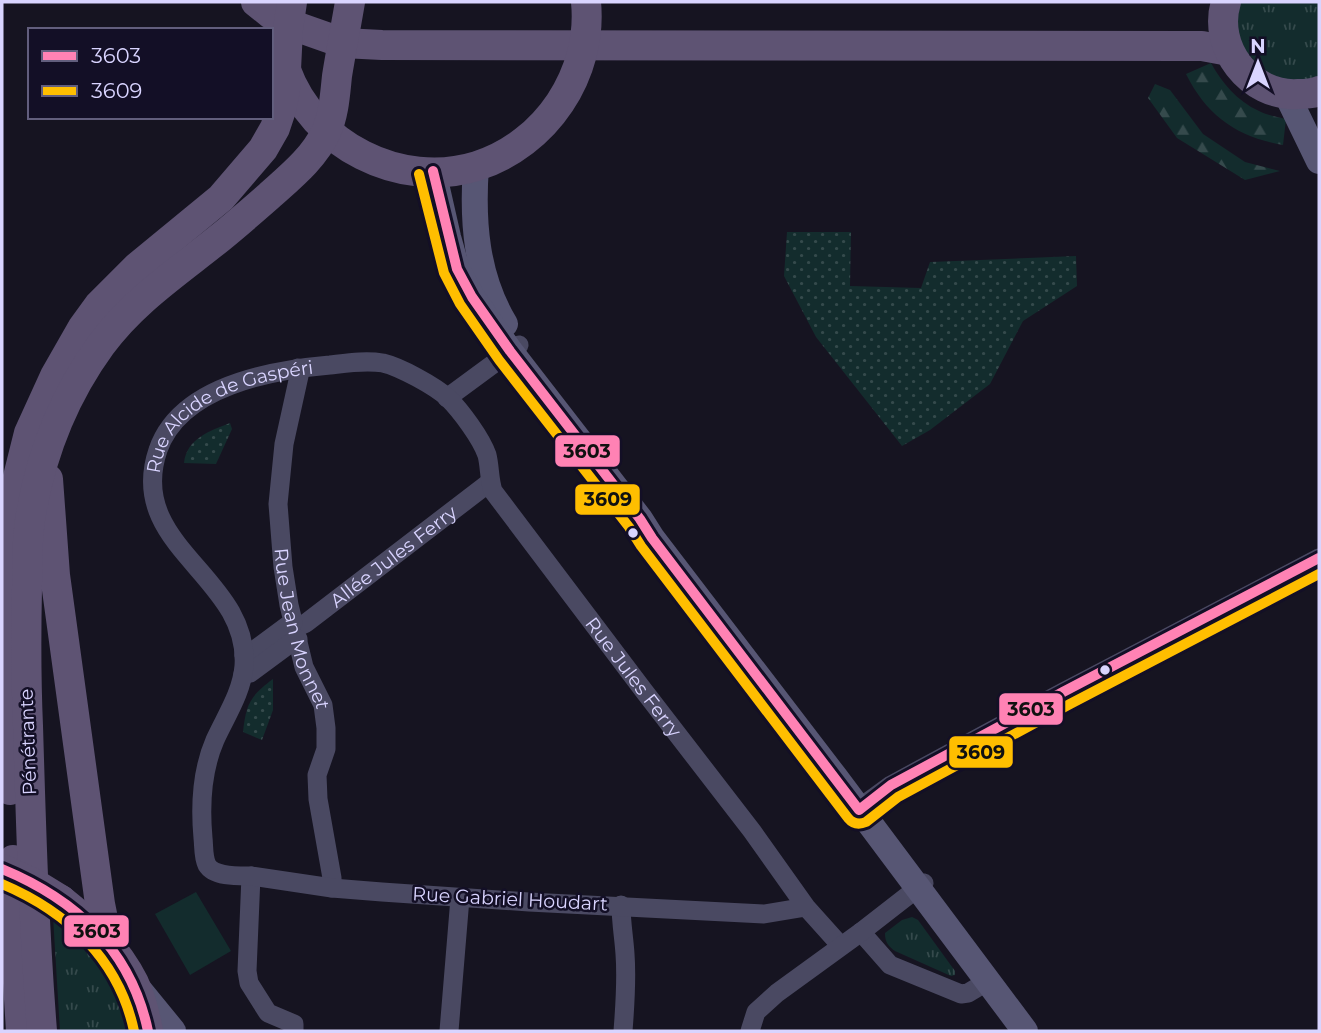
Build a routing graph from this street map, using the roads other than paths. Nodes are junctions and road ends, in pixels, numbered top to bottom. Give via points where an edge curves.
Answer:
1 (256, 2) edge
2 (350, 2) edge
3 (586, 2) edge
4 (1226, 2) edge
5 (286, 9) edge
6 (343, 43) junction
7 (1229, 51) junction
8 (1319, 91) edge
9 (1287, 95) junction
10 (1319, 161) edge
11 (476, 166) junction
12 (433, 171) junction
13 (515, 348) junction
14 (66, 358) junction
15 (298, 368) junction
16 (447, 398) junction
17 (37, 444) junction
18 (2, 461) edge
19 (490, 482) junction
20 (1319, 558) edge
21 (295, 630) junction
22 (243, 664) junction
23 (862, 807) junction
24 (2, 869) edge
25 (251, 876) junction
26 (921, 886) junction
27 (332, 888) junction
28 (460, 898) junction
29 (621, 905) junction
30 (806, 907) junction
31 (861, 932) junction
32 (108, 944) junction
33 (841, 946) junction
34 (988, 981) junction
35 (134, 984) junction
36 (21, 1031) edge
37 (42, 1031) edge
38 (148, 1031) edge
39 (173, 1031) edge
40 (294, 1031) edge
41 (449, 1031) edge
42 (623, 1031) edge
43 (750, 1031) edge
44 (1025, 1031) edge
45 (1035, 1031) edge

1 - 5 main road via 271,14
2 - 6 main road
3 - 11 main road via 583,50 560,103 519,145
4 - 7 main road via 1224,32
5 - 6 main road
5 - 12 main road via 276,22 282,61 298,96 322,127 370,159 408,170
5 - 14 main road via 287,66 281,110 263,149 221,198 137,267 99,305
6 - 7 main road via 1202,46
6 - 17 main road via 333,110 317,148 288,180 123,319 102,343 60,415
7 - 9 main road via 1246,75
8 - 9 main road
9 - 10 main road
11 - 12 main road
11 - 13 main road via 476,242 484,277
12 - 13 main road via 457,269 471,297
13 - 16 street
13 - 23 main road via 660,548
14 - 17 main road via 46,394
14 - 18 main road via 25,409
15 - 16 street, Rue Alcide de Gaspéri via 383,363 429,384
15 - 21 street, Rue Jean Monnet via 278,504
15 - 22 street, Rue Alcide de Gaspéri via 244,379 192,406 165,435 156,458 153,482 160,517 236,618
16 - 19 street, Rue Jules Ferry via 481,442
17 - 32 main road
17 - 36 main road, Pénétrante via 16,485 5,601 5,702
17 - 37 main road, Pénétrante via 25,657
19 - 21 street, Allée Jules Ferry
19 - 30 street, Rue Jules Ferry
20 - 23 street via 891,785
21 - 22 street, Allée Jules Ferry via 292,642 250,673
21 - 27 street, Rue Jean Monnet via 307,677 323,705 326,749 317,775 318,799
22 - 25 street, Rue Gabriel Houdart via 233,703 214,742 202,788 201,821 207,865 215,872
23 - 26 main road
24 - 32 main road, bridge via 61,900
25 - 27 street, Rue Gabriel Houdart
25 - 40 street via 249,983 268,1013 294,1024
26 - 31 street
26 - 34 main road
26 - 45 main road
27 - 28 street, Rue Gabriel Houdart
28 - 29 street, Rue Gabriel Houdart
28 - 41 street
29 - 30 street, Rue Gabriel Houdart via 764,914
29 - 42 street via 626,989
30 - 33 street, Rue Jules Ferry
31 - 33 street
31 - 34 street via 890,965 961,994
32 - 35 main road
33 - 43 street via 756,1012
34 - 44 main road
35 - 38 main road
35 - 39 main road

